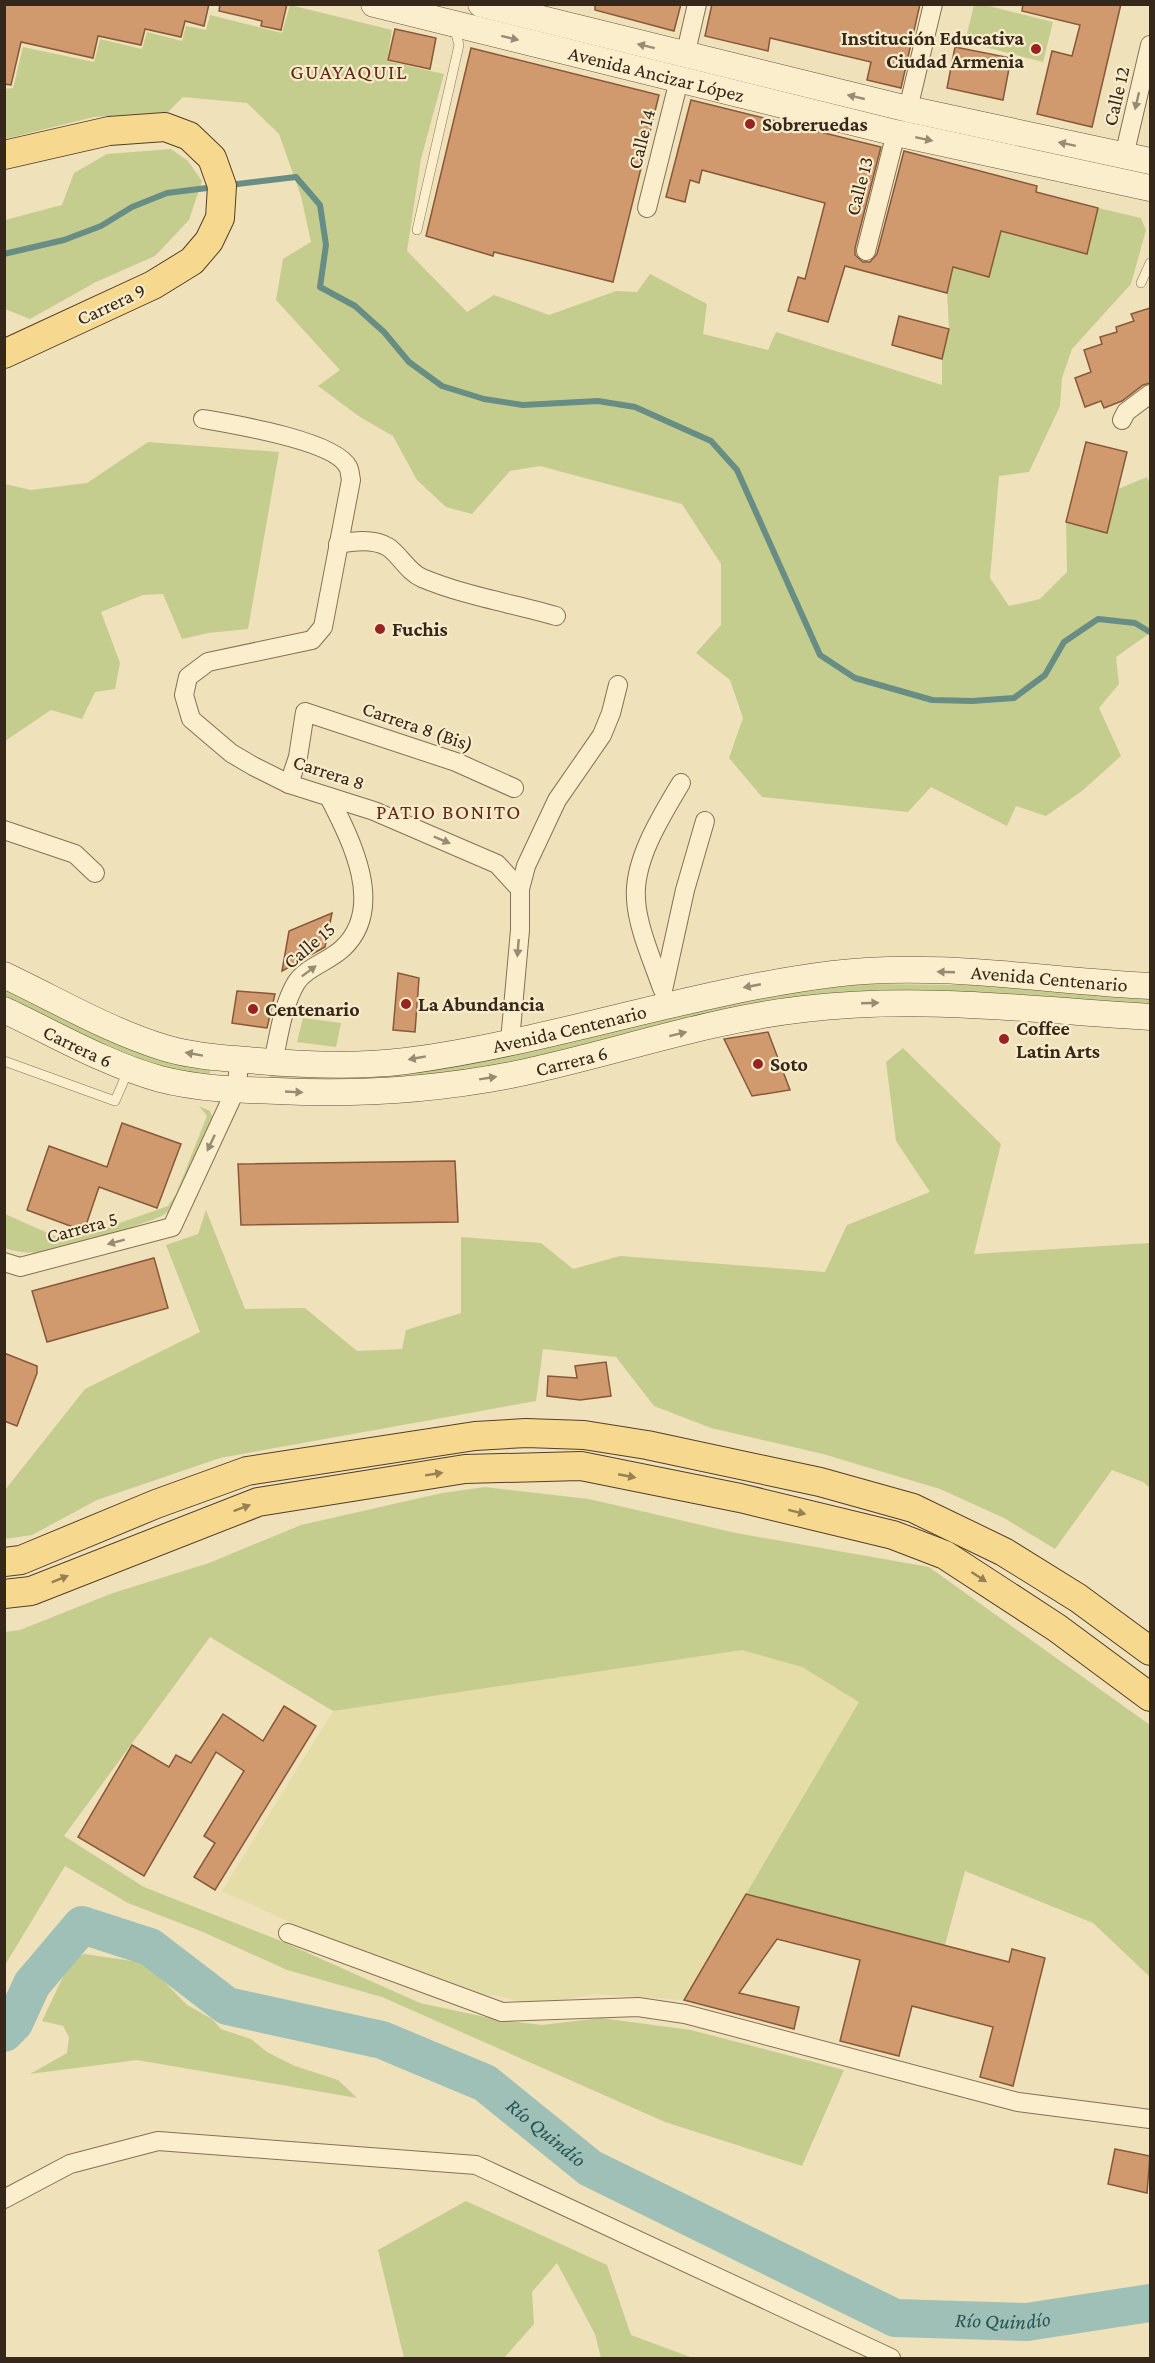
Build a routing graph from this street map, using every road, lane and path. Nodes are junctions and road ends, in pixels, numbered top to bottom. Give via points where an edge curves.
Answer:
1 (374, 4) edge
2 (482, 4) edge
3 (697, 4) edge
4 (933, 4) edge
5 (454, 23) junction
6 (1150, 45) edge
7 (682, 68) junction
8 (908, 109) junction
9 (896, 133) junction
10 (4, 154) edge
11 (1124, 156) junction
12 (1150, 162) edge
13 (1150, 188) edge
14 (647, 208) dead end
15 (417, 230) dead end
16 (866, 251) dead end
17 (1150, 263) edge
18 (1141, 283) dead end
19 (4, 354) edge
20 (1150, 394) edge
21 (203, 418) dead end
22 (1122, 420) dead end
23 (338, 544) junction
24 (556, 616) dead end
25 (618, 685) dead end
26 (681, 783) dead end
27 (289, 784) junction
28 (514, 788) dead end
29 (329, 797) junction
30 (705, 821) dead end
31 (4, 830) edge
32 (95, 873) dead end
33 (520, 889) junction
34 (4, 975) edge
35 (1150, 986) edge
36 (664, 997) junction
37 (4, 1010) edge
38 (1150, 1017) edge
39 (510, 1041) junction
40 (240, 1059) junction
41 (4, 1061) edge
42 (273, 1062) junction
43 (129, 1069) junction
44 (236, 1089) junction
45 (4, 1262) edge
46 (4, 1562) edge
47 (4, 1594) edge
48 (1150, 1651) edge
49 (1150, 1697) edge
50 (288, 1933) dead end
51 (1150, 2119) edge
52 (4, 2199) edge
53 (891, 2358) edge

1 - 5 main road, Avenida Ancizar López
7 -> 2 main road, Avenida Ancizar López
3 - 7 street, Calle 14
4 - 8 street
5 -> 7 main road, Avenida Ancizar López
5 - 15 lane via 459,45
6 -> 11 street, Calle 12
8 -> 7 main road, Avenida Ancizar López
7 - 9 main road, Avenida Ancizar López
7 - 14 street, Calle 14
11 -> 8 main road, Avenida Ancizar López
9 -> 13 main road, Avenida Ancizar López
9 - 16 street, Calle 13
10 - 19 main road, Carrera 9 via 139,127 165,127 189,136 212,158 222,186 220,218 209,241 192,261 153,285
11 - 12 main road, Avenida Ancizar López
17 - 18 lane
20 - 22 street via 1126,412
21 - 23 street via 328,449 348,465 351,480
23 - 24 street via 359,540 387,546 419,577 482,599
23 - 27 street, Carrera 8 via 323,627 312,640 208,662 188,677 184,695 192,719 231,753
25 - 33 street via 602,735 557,800 526,866
26 - 36 street via 642,858 636,898
27 - 28 street, Carrera 8 (Bis) via 305,712 456,762
27 - 29 street, Carrera 8
29 -> 33 street, Carrera 8 via 374,810 497,864
42 -> 29 street, Calle 15 via 288,1000 297,981 342,950 363,920 361,876 348,835
30 - 36 street via 685,890
31 - 32 street via 75,854
33 -> 39 street
40 -> 34 main road, Avenida Centenario via 167,1049
35 -> 36 main road, Avenida Centenario via 897,970 836,974
36 - 39 main road, Avenida Centenario
37 - 43 main road, Carrera 6
44 -> 38 main road, Carrera 6 via 323,1093 412,1091 510,1075 736,1020 869,1002 1028,1006
39 -> 42 main road, Avenida Centenario via 404,1061
40 - 42 main road, Avenida Centenario
40 - 44 street
41 - 43 lane via 115,1101
43 - 44 main road, Carrera 6 via 195,1088
44 -> 45 street, Carrera 5 via 172,1227 20,1267
46 - 48 main road via 21,1560 247,1471 475,1436 584,1435 820,1482 913,1508 1004,1552 1078,1598
47 -> 49 main road via 32,1591 258,1502 465,1468 581,1466 740,1498 893,1535 945,1555 1057,1628
50 - 51 street via 501,2012 638,2007 686,2014 1018,2102
52 - 53 street via 70,2164 158,2141 476,2165

